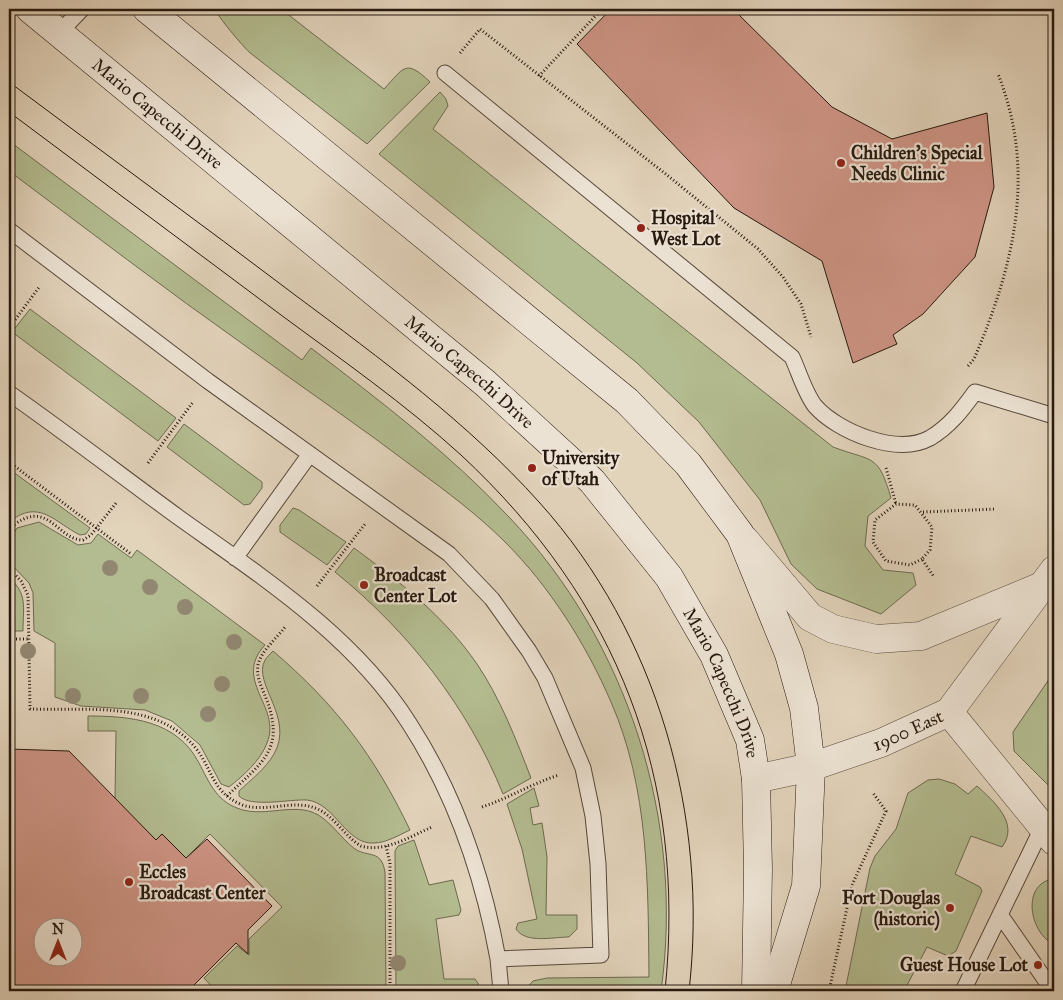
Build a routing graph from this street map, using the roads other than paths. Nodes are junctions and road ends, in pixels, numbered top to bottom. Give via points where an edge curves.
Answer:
1 (30, 9) edge
2 (82, 9) edge
3 (147, 9) edge
4 (60, 32) junction
5 (445, 72) dead end
6 (9, 230) edge
7 (9, 393) edge
8 (1054, 416) edge
9 (310, 454) junction
10 (740, 534) junction
11 (235, 558) junction
12 (1049, 578) edge
13 (949, 712) junction
14 (812, 767) junction
15 (756, 780) junction
16 (1048, 833) edge
17 (1001, 916) junction
18 (498, 959) junction
19 (500, 991) edge
20 (756, 991) edge
21 (774, 991) edge
22 (963, 991) edge
23 (1053, 991) edge

1 - 4 main road, Mario Capecchi Drive
2 - 4 lane
3 - 10 main road via 627,401 688,464
4 - 15 main road, Mario Capecchi Drive via 485,383 592,481 669,578 714,655 750,740
5 - 8 lane via 792,358 814,404 828,418 854,434 902,445 928,439 955,420 975,392
6 - 9 lane
7 - 11 lane
9 - 11 lane
9 - 18 lane via 449,554 492,598 545,678 572,738 592,816 598,864 601,955
10 - 12 main road via 810,616 833,629 876,639 921,636
10 - 14 main road via 789,654 804,708
11 - 18 lane via 301,607 355,655 409,722 436,769 466,840 492,926
12 - 13 main road, 1900 East
13 - 14 main road, 1900 East via 881,743
13 - 16 main road
14 - 15 main road, 1900 East
14 - 21 main road via 806,886
15 - 20 main road, Mario Capecchi Drive
16 - 17 lane
17 - 22 lane
17 - 23 lane
18 - 19 lane

